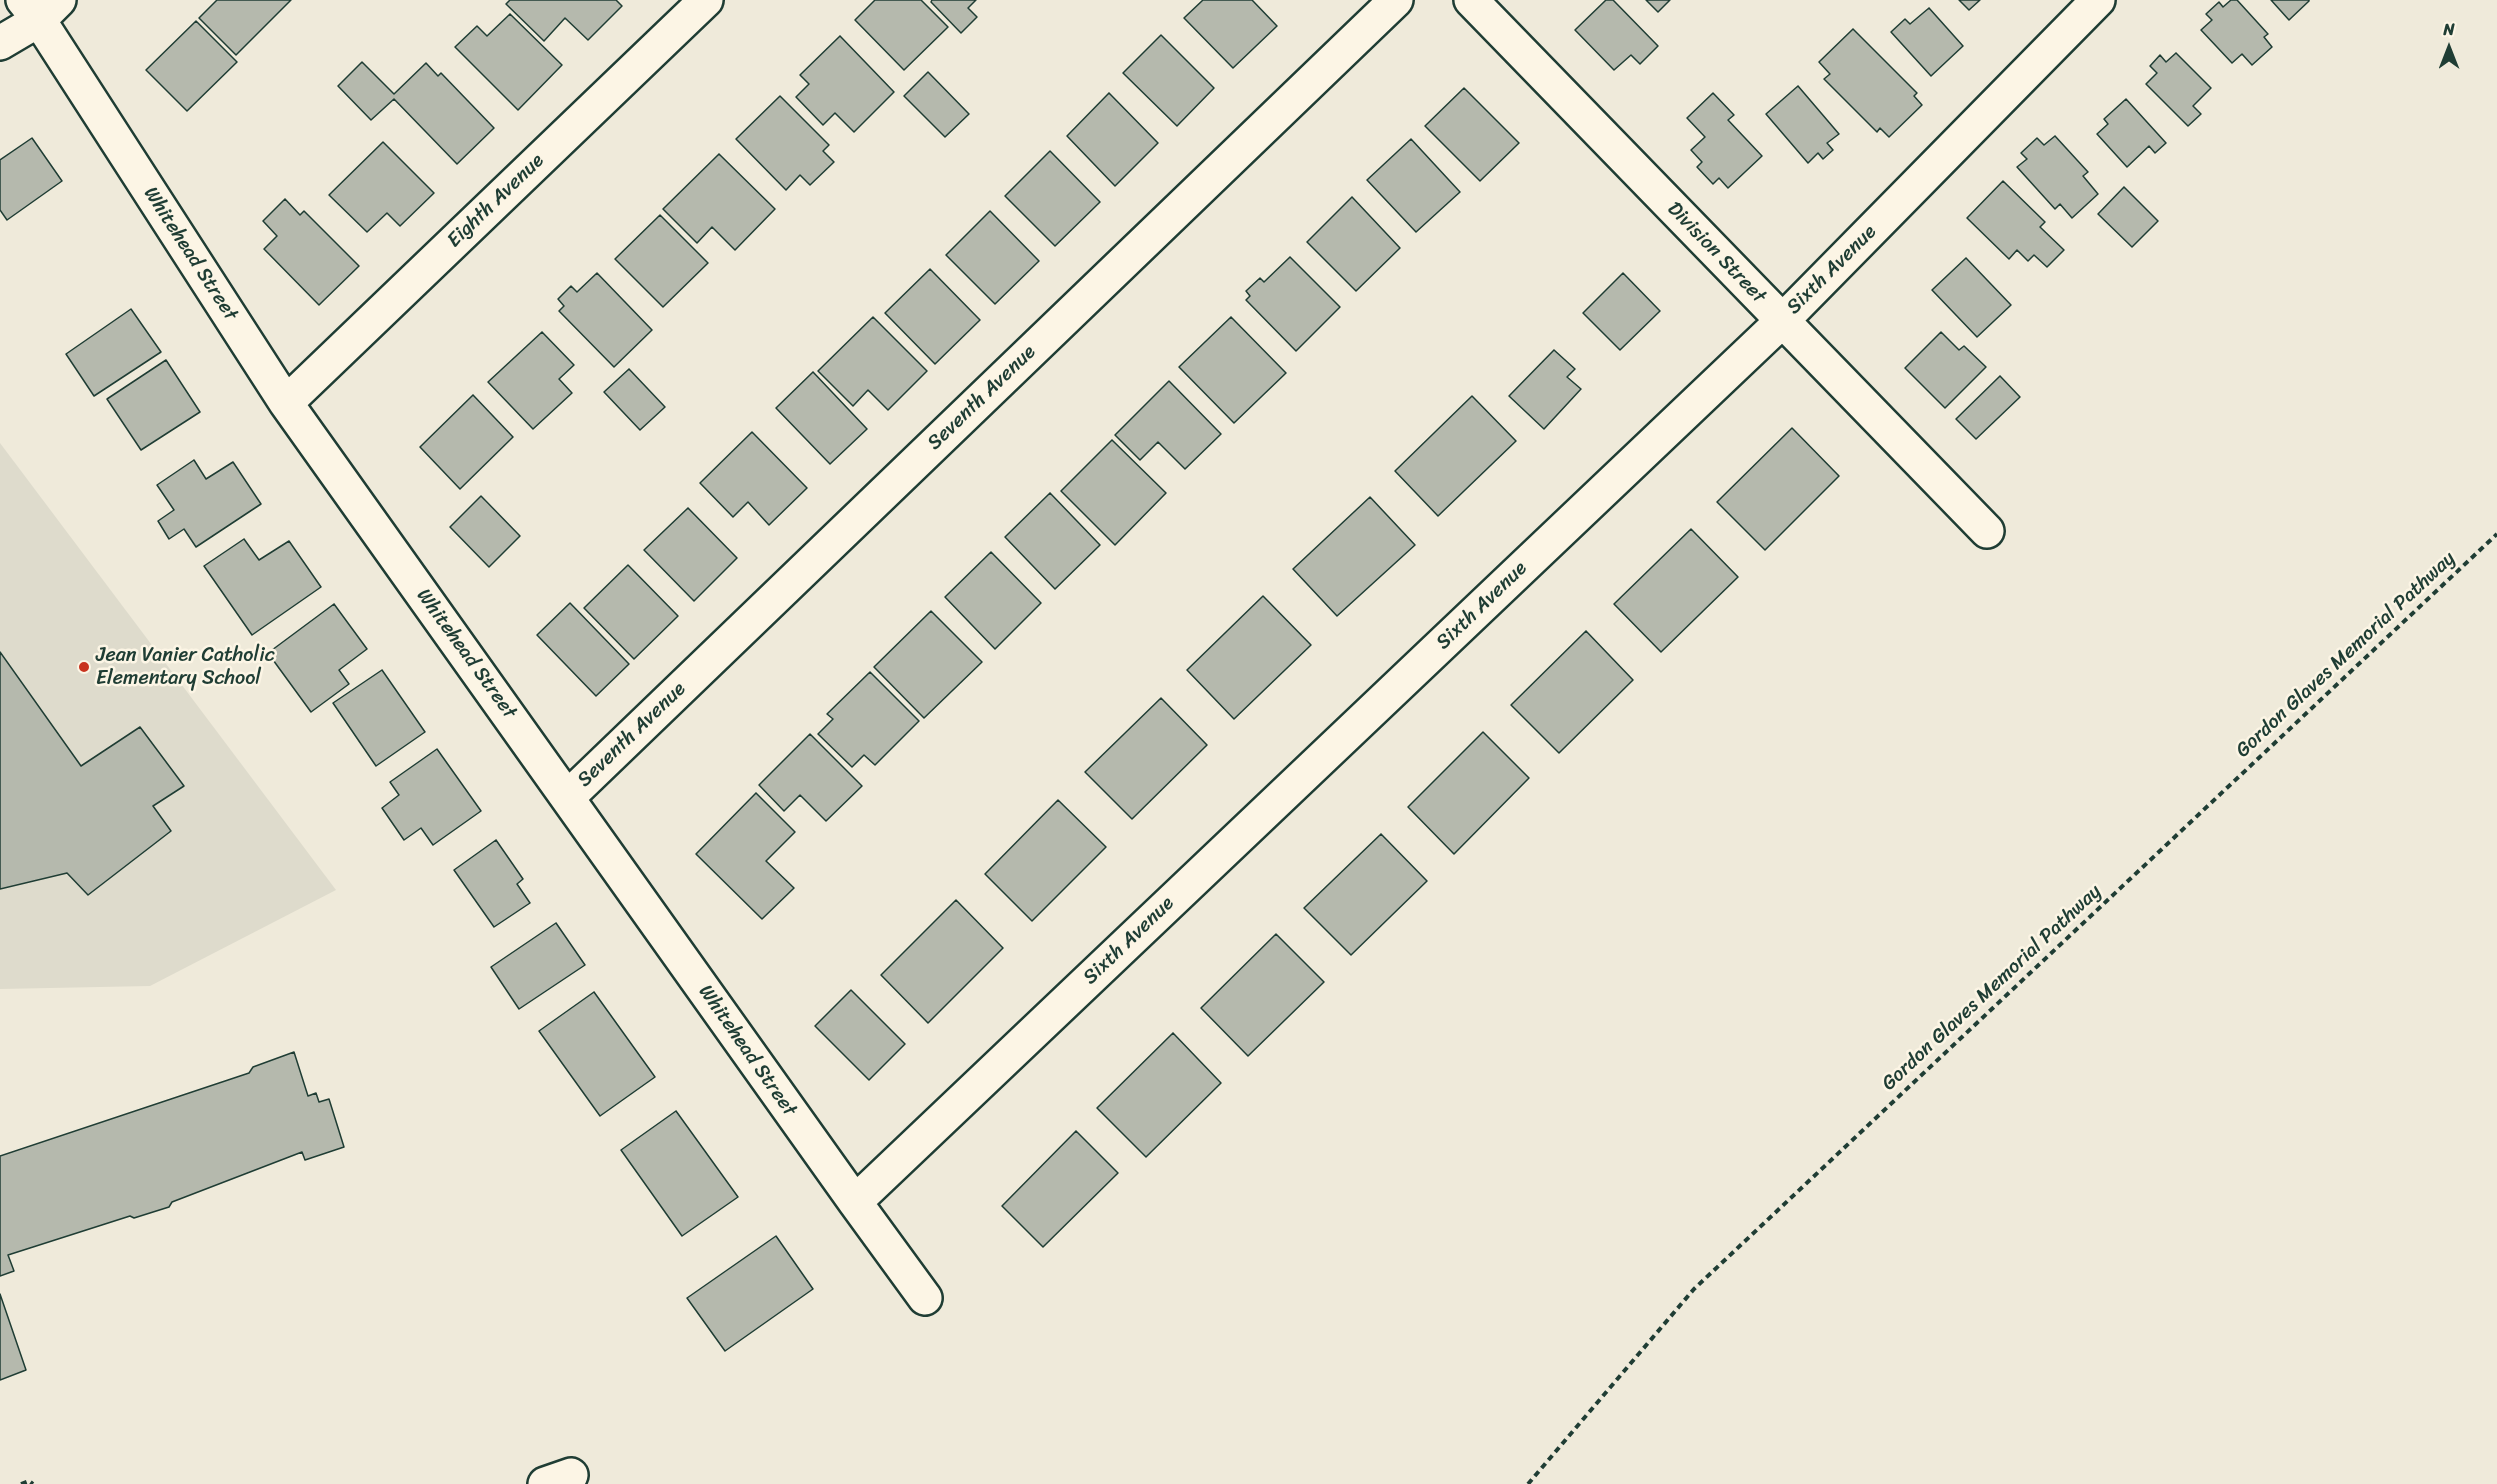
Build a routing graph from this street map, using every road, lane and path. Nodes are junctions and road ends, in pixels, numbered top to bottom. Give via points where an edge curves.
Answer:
1 (706, 0) edge
2 (1396, 0) edge
3 (1472, 0) edge
4 (2098, 0) edge
5 (40, 7) edge
6 (0, 43) edge
7 (1782, 321) junction
8 (286, 403) junction
9 (1988, 531) dead end
10 (2497, 534) edge
11 (568, 797) junction
12 (855, 1202) junction
13 (925, 1298) dead end
14 (21, 1484) edge
15 (33, 1484) edge
16 (1528, 1484) edge

1 - 8 street, Eighth Avenue
2 - 11 street, Seventh Avenue
3 - 7 street, Division Street
4 - 7 street, Sixth Avenue
5 - 6 street
5 - 8 street, Whitehead Street
7 - 9 street, Division Street
7 - 12 street, Sixth Avenue
8 - 11 street, Whitehead Street
10 - 16 path, Gordon Glaves Memorial Pathway via 1694,1289
11 - 12 street, Whitehead Street
12 - 13 street, Whitehead Street
14 - 15 path

